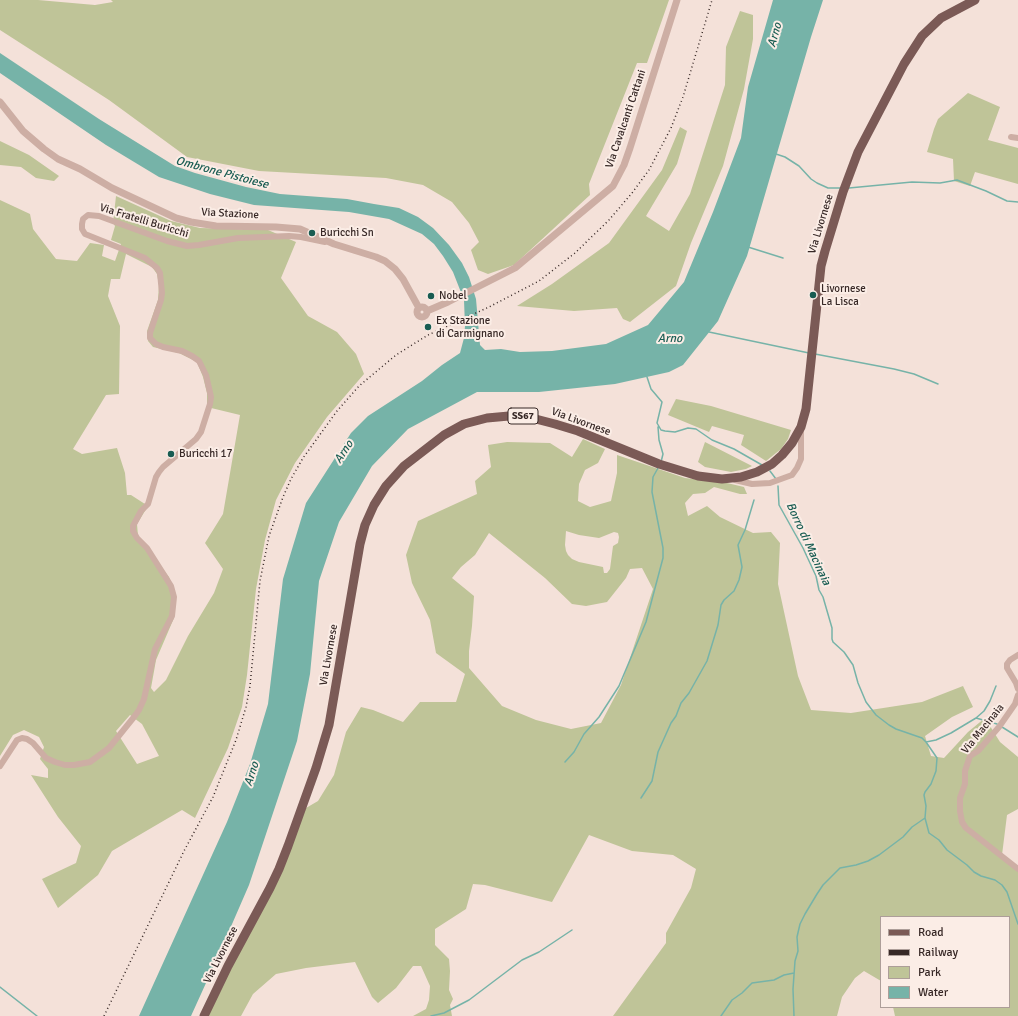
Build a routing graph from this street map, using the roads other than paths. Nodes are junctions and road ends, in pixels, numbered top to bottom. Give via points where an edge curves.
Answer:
1 (677, 0) edge
2 (976, 0) edge
3 (0, 102) edge
4 (1011, 136) dead end
5 (1018, 138) edge
6 (334, 244) junction
7 (466, 293) joint
8 (801, 427) junction
9 (730, 478) junction
10 (1018, 655) edge
11 (1018, 689) edge
12 (1018, 695) edge
13 (0, 766) edge
14 (1018, 869) edge
15 (204, 1016) edge

1 - 7 street, Via Cavalcanti Cattani via 630,148 613,186 515,268
2 - 8 main road, Via Livornese / SS67 via 941,18 922,36 904,64 858,152 825,251 819,283 806,409
3 - 6 street, Via Stazione via 23,131 58,159 176,218 216,226 300,229
4 - 5 street
6 - 7 street, Via Stazione via 376,257 390,265 403,279 419,308 427,311
6 - 13 street, Via Fratelli Buricchi via 289,236 238,238 187,246 100,216 88,216 83,219 82,229 86,234 145,258 160,273 161,300 150,338 162,347 182,351 199,361 206,375 211,398 201,432 159,472 148,504 133,526 137,538 147,548 171,586 174,596 172,616 155,649 144,699 139,710 109,748 90,762 74,766 55,762 46,758 33,743 22,738 17,740
8 - 9 main road, Via Livornese / SS67 via 792,443 772,464 757,472
8 - 9 street via 801,459 792,475 770,483 752,484
9 - 15 main road, Via Livornese / SS67 via 698,476 680,471 578,431 528,417 508,416 464,424 444,435 404,466 386,486 365,525 329,725 288,846 270,888
10 - 11 street via 1007,664
12 - 14 street, Via Macinaia via 1015,704 999,727 978,751 970,756 966,784 960,798 960,811 966,828

